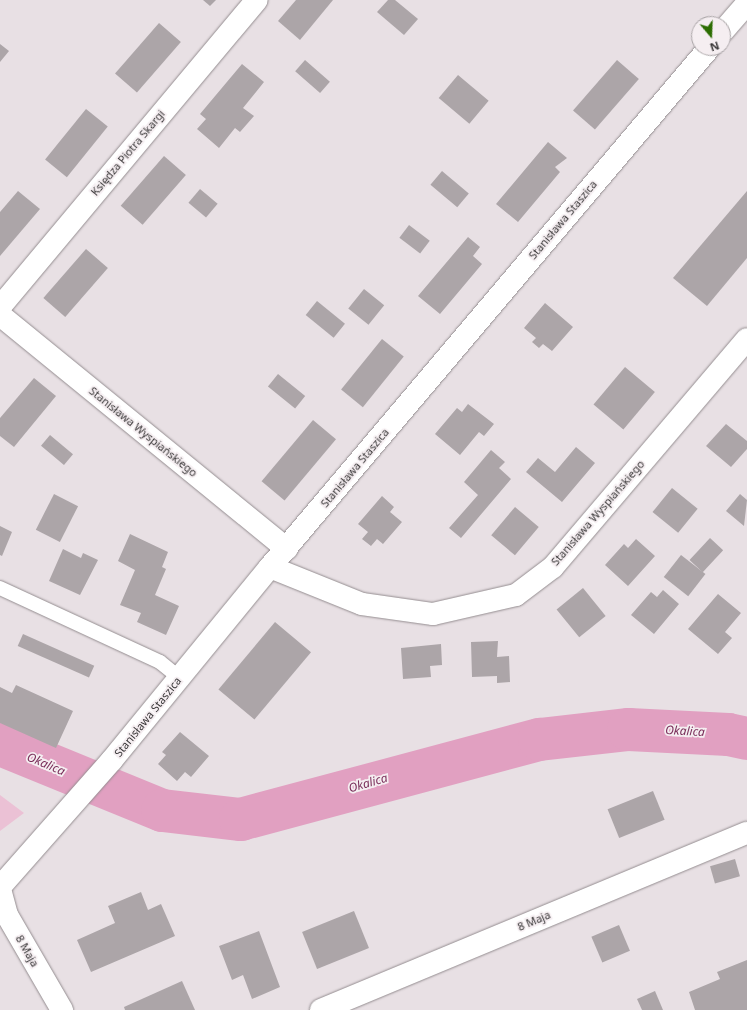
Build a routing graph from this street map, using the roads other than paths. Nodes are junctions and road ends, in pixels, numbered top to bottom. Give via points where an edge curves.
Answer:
1 (257, 0) edge
2 (747, 3) edge
3 (731, 22) edge
4 (702, 56) edge
5 (0, 306) edge
6 (0, 315) edge
7 (747, 339) edge
8 (287, 550) junction
9 (270, 567) junction
10 (0, 588) edge
11 (180, 678) junction
12 (747, 833) edge
13 (0, 888) edge
14 (62, 1010) edge
15 (320, 1010) edge

1 - 5 street, Księdza Piotra Skargi
2 - 3 street
4 - 8 street, Stanisława Staszica
6 - 8 street, Stanisława Wyspiańskiego
7 - 9 street, Stanisława Wyspiańskiego via 553,567 516,595 433,614 362,604
8 - 9 street, Stanisława Staszica
9 - 11 street, Stanisława Staszica
10 - 11 lane via 160,662
11 - 13 street, Stanisława Staszica via 104,770
12 - 15 street, 8 Maja
13 - 14 street, 8 Maja via 7,915

